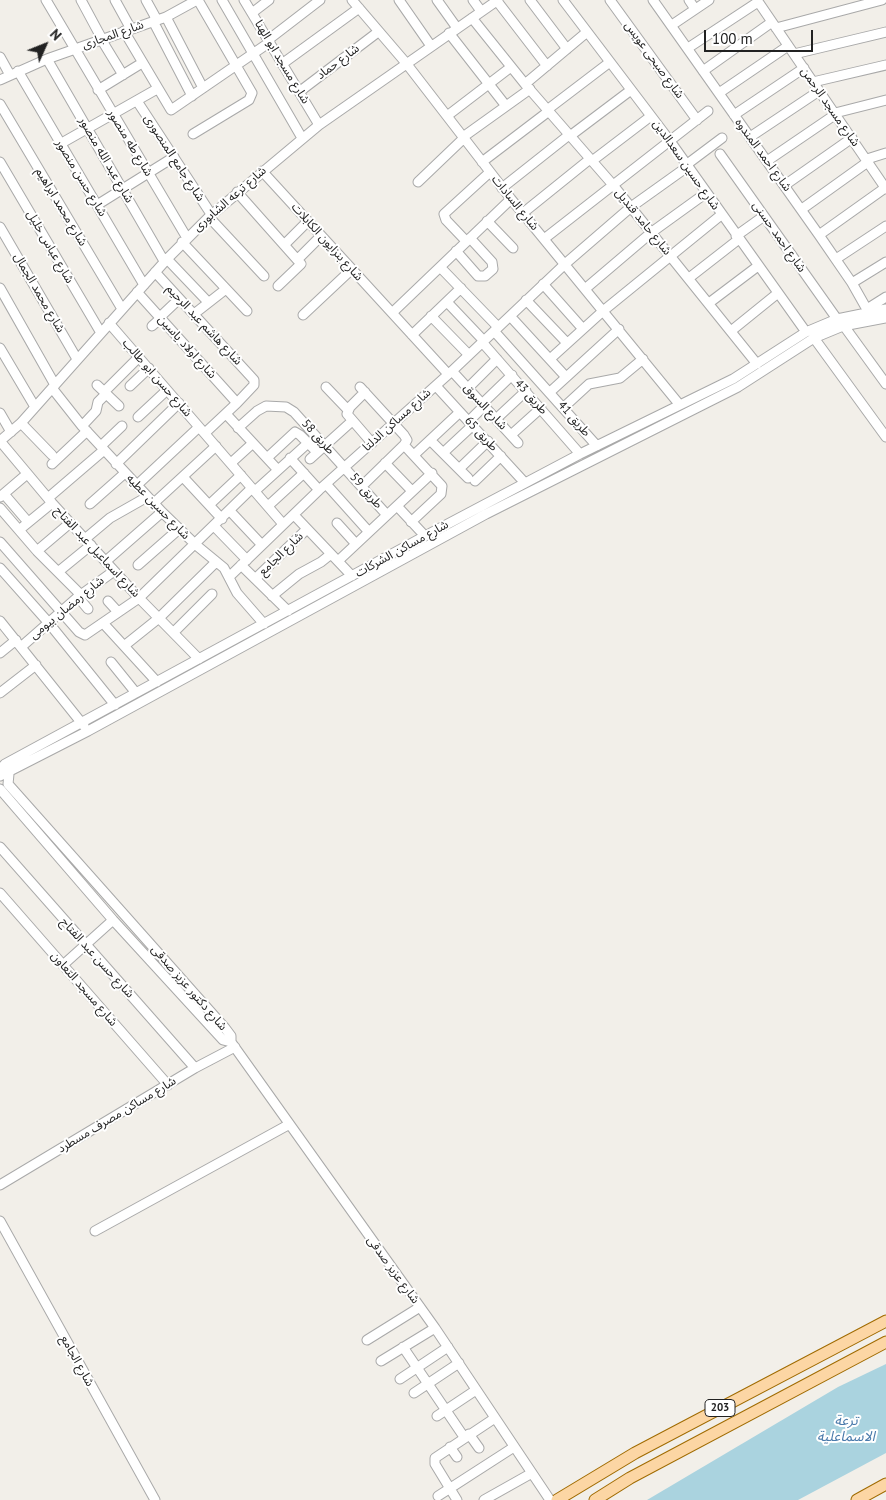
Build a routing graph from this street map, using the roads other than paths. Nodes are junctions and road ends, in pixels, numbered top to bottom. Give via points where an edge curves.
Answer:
1 (46, 0) edge
2 (80, 0) edge
3 (115, 0) edge
4 (146, 0) edge
5 (176, 0) edge
6 (198, 0) edge
7 (222, 0) edge
8 (244, 0) edge
9 (269, 0) edge
10 (320, 0) edge
11 (352, 0) edge
12 (399, 0) edge
13 (437, 0) edge
14 (473, 0) edge
15 (497, 0) edge
16 (530, 0) edge
17 (563, 0) edge
18 (610, 0) edge
19 (653, 0) edge
20 (689, 0) edge
21 (709, 0) edge
22 (882, 0) edge
23 (758, 1) edge
24 (359, 8) junction
25 (181, 9) junction
26 (695, 9) junction
27 (481, 11) junction
28 (252, 13) junction
29 (472, 18) junction
30 (159, 19) junction
31 (774, 25) junction
32 (672, 26) junction
33 (128, 30) junction
34 (453, 31) junction
35 (378, 32) junction
36 (587, 32) junction
37 (886, 32) edge
38 (101, 39) junction
39 (269, 41) junction
40 (431, 46) junction
41 (788, 46) junction
42 (688, 48) junction
43 (73, 49) junction
44 (567, 49) junction
45 (253, 54) junction
46 (794, 54) junction
47 (0, 57) edge
48 (47, 59) junction
49 (610, 62) junction
50 (142, 63) junction
51 (406, 63) junction
52 (282, 64) junction
53 (236, 65) junction
54 (886, 65) edge
55 (547, 66) junction
56 (511, 67) junction
57 (804, 68) junction
58 (703, 71) junction
59 (14, 73) junction
60 (123, 75) junction
61 (0, 80) edge
62 (814, 82) junction
63 (489, 84) junction
64 (527, 86) junction
65 (203, 88) junction
66 (98, 90) junction
67 (157, 90) junction
68 (631, 90) junction
69 (819, 91) junction
70 (299, 92) junction
71 (719, 93) junction
72 (192, 96) junction
73 (886, 100) edge
74 (137, 101) junction
75 (0, 104) edge
76 (506, 106) junction
77 (548, 110) junction
78 (708, 111) dead end
79 (113, 114) junction
80 (835, 114) junction
81 (734, 115) junction
82 (447, 116) junction
83 (651, 116) junction
84 (697, 120) junction
85 (319, 125) junction
86 (88, 128) junction
87 (193, 134) dead end
88 (570, 135) junction
89 (463, 137) junction
90 (750, 137) junction
91 (302, 138) junction
92 (722, 138) dead end
93 (852, 138) junction
94 (670, 141) junction
95 (60, 144) junction
96 (886, 153) edge
97 (720, 154) dead end
98 (174, 157) junction
99 (591, 160) junction
100 (868, 160) junction
101 (767, 161) junction
102 (0, 162) edge
103 (482, 162) junction
104 (687, 166) junction
105 (262, 171) junction
106 (490, 172) junction
107 (148, 173) junction
108 (418, 182) dead end
109 (614, 185) junction
110 (785, 185) junction
111 (502, 188) junction
112 (123, 189) junction
113 (886, 189) edge
114 (237, 192) junction
115 (706, 193) junction
116 (511, 199) junction
117 (97, 205) junction
118 (631, 207) junction
119 (802, 209) junction
120 (523, 213) junction
121 (210, 215) junction
122 (721, 215) junction
123 (764, 216) junction
124 (308, 221) junction
125 (488, 221) junction
126 (886, 226) edge
127 (0, 227) edge
128 (652, 232) junction
129 (819, 235) junction
130 (321, 236) junction
131 (737, 238) junction
132 (544, 239) junction
133 (185, 240) junction
134 (468, 240) junction
135 (284, 245) junction
136 (513, 248) dead end
137 (456, 251) junction
138 (670, 256) junction
139 (836, 259) junction
140 (166, 260) junction
141 (298, 260) junction
142 (886, 262) edge
143 (565, 264) junction
144 (758, 266) junction
145 (440, 267) junction
146 (352, 269) junction
147 (155, 272) junction
148 (264, 276) dead end
149 (689, 278) junction
150 (852, 282) junction
151 (543, 284) junction
152 (278, 286) dead end
153 (0, 288) edge
154 (140, 288) junction
155 (461, 288) junction
156 (226, 289) junction
157 (585, 289) junction
158 (778, 293) junction
159 (886, 297) edge
160 (179, 299) junction
161 (526, 300) junction
162 (208, 302) junction
163 (447, 302) junction
164 (709, 303) junction
165 (122, 309) junction
166 (886, 309) edge
167 (603, 310) junction
168 (247, 311) dead end
169 (868, 311) junction
170 (392, 313) junction
171 (194, 314) junction
172 (303, 315) dead end
173 (432, 316) junction
174 (510, 316) junction
175 (161, 318) junction
176 (883, 319) edge
177 (109, 323) junction
178 (841, 323) junction
179 (152, 326) dead end
180 (886, 328) edge
181 (496, 329) junction
182 (583, 329) junction
183 (619, 329) junction
184 (731, 331) junction
185 (806, 332) junction
186 (100, 333) junction
187 (412, 335) junction
188 (814, 338) junction
189 (483, 341) junction
190 (568, 343) junction
191 (0, 348) edge
192 (469, 355) junction
193 (139, 357) junction
194 (497, 359) junction
195 (550, 359) junction
196 (644, 359) junction
197 (77, 360) junction
198 (757, 364) junction
199 (149, 368) junction
200 (450, 372) junction
201 (512, 375) junction
202 (566, 378) junction
203 (886, 384) edge
204 (97, 385) dead end
205 (54, 386) junction
206 (130, 386) dead end
207 (436, 386) junction
208 (326, 387) dead end
209 (468, 388) junction
210 (167, 390) junction
211 (526, 391) junction
212 (550, 392) junction
213 (105, 393) junction
214 (180, 403) junction
215 (237, 403) junction
216 (679, 404) junction
217 (483, 405) junction
218 (119, 406) dead end
219 (35, 407) junction
220 (564, 407) junction
221 (541, 408) junction
222 (348, 410) junction
223 (460, 412) junction
224 (0, 413) edge
225 (226, 414) junction
226 (138, 417) dead end
227 (496, 419) junction
228 (352, 422) junction
229 (21, 423) junction
230 (394, 423) junction
231 (471, 423) junction
232 (122, 426) dead end
233 (84, 428) junction
234 (238, 428) junction
235 (202, 430) junction
236 (11, 432) junction
237 (511, 435) junction
238 (886, 437) edge
239 (430, 440) junction
240 (0, 441) edge
241 (488, 441) junction
242 (308, 442) junction
243 (253, 443) junction
244 (372, 443) junction
245 (518, 443) dead end
246 (325, 445) junction
247 (404, 445) junction
248 (216, 446) junction
249 (597, 446) junction
250 (102, 448) junction
251 (444, 453) junction
252 (580, 454) junction
253 (414, 455) junction
254 (501, 456) junction
255 (267, 458) junction
256 (290, 458) junction
257 (231, 463) junction
258 (116, 464) junction
259 (385, 464) junction
260 (345, 467) junction
261 (459, 469) junction
262 (278, 470) junction
263 (125, 472) junction
264 (432, 473) junction
265 (27, 474) junction
266 (304, 474) junction
267 (241, 475) junction
268 (183, 477) junction
269 (525, 483) junction
270 (325, 485) junction
271 (137, 486) junction
272 (362, 486) junction
273 (254, 490) junction
274 (412, 491) junction
275 (2, 496) edge
276 (151, 500) junction
277 (50, 501) junction
278 (90, 504) dead end
279 (209, 505) junction
280 (268, 506) junction
281 (397, 506) junction
282 (0, 508) edge
283 (230, 510) junction
284 (483, 510) junction
285 (162, 512) junction
286 (294, 515) junction
287 (387, 515) junction
288 (222, 519) junction
289 (28, 522) junction
290 (70, 522) junction
291 (412, 522) junction
292 (337, 523) dead end
293 (284, 524) junction
294 (214, 526) junction
295 (179, 529) junction
296 (307, 529) junction
297 (19, 530) junction
298 (371, 530) junction
299 (425, 536) junction
300 (0, 542) edge
301 (88, 542) junction
302 (356, 544) junction
303 (196, 545) junction
304 (262, 545) junction
305 (37, 551) junction
306 (334, 558) junction
307 (106, 561) junction
308 (216, 562) junction
309 (244, 562) junction
310 (138, 565) dead end
311 (0, 568) edge
312 (114, 571) junction
313 (58, 572) junction
314 (230, 576) junction
315 (352, 576) junction
316 (255, 579) junction
317 (212, 594) dead end
318 (79, 596) junction
319 (272, 596) junction
320 (139, 598) junction
321 (108, 601) dead end
322 (88, 609) dead end
323 (62, 610) junction
324 (288, 611) junction
325 (118, 612) junction
326 (159, 618) junction
327 (0, 621) edge
328 (48, 622) junction
329 (103, 623) junction
330 (264, 624) junction
331 (174, 632) junction
332 (19, 643) junction
333 (124, 646) junction
334 (0, 653) edge
335 (199, 659) junction
336 (111, 662) dead end
337 (36, 665) junction
338 (156, 682) junction
339 (0, 693) edge
340 (136, 693) junction
341 (115, 705) junction
342 (82, 723) junction
343 (88, 731) junction
344 (0, 769) edge
345 (4, 775) edge
346 (0, 789) edge
347 (3, 800) edge
348 (0, 848) edge
349 (0, 893) edge
350 (113, 920) junction
351 (86, 944) junction
352 (63, 965) junction
353 (233, 1044) junction
354 (195, 1068) junction
355 (168, 1085) junction
356 (288, 1124) junction
357 (0, 1184) edge
358 (0, 1221) edge
359 (94, 1232) dead end
360 (420, 1307) junction
361 (886, 1321) edge
362 (435, 1328) junction
363 (367, 1340) dead end
364 (886, 1342) edge
365 (448, 1347) junction
366 (403, 1348) junction
367 (381, 1361) dead end
368 (458, 1363) junction
369 (417, 1368) junction
370 (400, 1379) dead end
371 (428, 1384) junction
372 (476, 1390) junction
373 (414, 1392) dead end
374 (445, 1410) junction
375 (436, 1416) dead end
376 (495, 1418) junction
377 (466, 1436) junction
378 (655, 1442) junction
379 (450, 1447) junction
380 (514, 1447) junction
381 (479, 1448) dead end
382 (635, 1453) junction
383 (458, 1457) dead end
384 (664, 1459) junction
385 (642, 1471) junction
386 (532, 1473) junction
387 (886, 1484) edge
388 (450, 1488) junction
389 (438, 1496) dead end
390 (155, 1500) edge
391 (457, 1500) edge
392 (484, 1500) edge
393 (550, 1500) edge
394 (557, 1500) edge
395 (595, 1500) edge
396 (857, 1500) edge

1 - 43 street, شارع طه منصور
2 - 38 street
3 - 33 street
4 - 30 street
5 - 25 street
6 - 25 street, شارع المجارى
6 - 53 street
7 - 45 street
8 - 28 street, شارع مسجد ابو الهنا
9 - 28 street
10 - 39 street
11 - 24 street, شارع السادات
12 - 40 street
13 - 34 street
14 - 27 street
15 - 27 street, شارع ترعه الشابورى
15 - 55 street
16 - 44 street
17 - 36 street, شارع حسين سعدالدين
18 - 84 street, شارع صبحى عويس
19 - 32 street, شارع احمد المندوه
20 - 26 street
21 - 26 street
22 - 31 street
23 - 31 street, شارع مسجد الرحمن
23 - 42 street
24 - 35 street, شارع السادات
24 - 52 street
25 - 30 street, شارع المجارى
26 - 32 street
27 - 29 street, شارع ترعه الشابورى
28 - 39 street, شارع مسجد ابو الهنا
29 - 34 street, شارع ترعه الشابورى
29 - 56 street, شارع حامد قنديل
30 - 33 street, شارع المجارى
30 - 65 street
30 - 72 street
31 - 41 street, شارع مسجد الرحمن
31 - 58 street
32 - 42 street, شارع احمد المندوه
33 - 38 street, شارع المجارى
33 - 50 street
34 - 40 street, شارع ترعه الشابورى
34 - 63 street
35 - 51 street, شارع السادات
35 - 70 street, شارع حماد
36 - 44 street
36 - 49 street, شارع حسين سعدالدين
37 - 46 street
38 - 43 street, شارع المجارى
38 - 60 street
39 - 45 street
39 - 52 street, شارع مسجد ابو الهنا
40 - 51 street, شارع ترعه الشابورى
41 - 46 street, شارع مسجد الرحمن
41 - 71 street
42 - 58 street, شارع احمد المندوه
43 - 48 street, شارع المجارى
43 - 66 street, شارع طه منصور
44 - 55 street
45 - 53 street
45 - 91 street
46 - 57 street, شارع مسجد الرحمن
47 - 59 street, شارع حسن منصور
48 - 59 street, شارع المجارى
48 - 86 street, شارع عبد الله منصور
49 - 68 street, شارع حسين سعدالدين
49 - 77 street
50 - 60 street
50 - 67 street
51 - 82 street, شارع السادات
51 - 85 street, شارع ترعه الشابورى
52 - 70 street, شارع مسجد ابو الهنا
53 - 65 street
53 - 87 street via 252,93 251,97
54 - 62 street
55 - 64 street
56 - 63 street
56 - 64 street, شارع حامد قنديل
57 - 62 street, شارع مسجد الرحمن
57 - 81 street
58 - 71 street, شارع احمد المندوه
59 - 61 street, شارع المجارى
59 - 95 street, شارع حسن منصور
60 - 66 street
62 - 69 street, شارع مسجد الرحمن
63 - 76 street
63 - 82 street via 480,96
64 - 76 street
64 - 77 street, شارع حامد قنديل
65 - 72 street
66 - 79 street, شارع طه منصور
67 - 72 street via 171,110
67 - 74 street
68 - 83 street, شارع حسين سعدالدين
68 - 88 street
69 - 80 street, شارع مسجد الرحمن
69 - 90 street
70 - 85 street, شارع مسجد ابو الهنا
71 - 81 street, شارع احمد المندوه
73 - 80 street
74 - 79 street
74 - 98 street, شارع جامع المنصورى
75 - 165 street, شارع محمد ابراهيم
76 - 89 street
77 - 88 street, شارع حامد قنديل
77 - 103 street
78 - 84 street
79 - 86 street
79 - 107 street, شارع طه منصور
80 - 93 street, شارع مسجد الرحمن
80 - 101 street
81 - 90 street, شارع احمد المندوه
82 - 89 street, شارع السادات
83 - 94 street, شارع حسين سعدالدين
83 - 99 street
84 - 94 street
85 - 91 street, شارع ترعه الشابورى
86 - 95 street
86 - 112 street, شارع عبد الله منصور
88 - 99 street, شارع حامد قنديل
88 - 111 street
89 - 103 street, شارع السادات
89 - 108 street
90 - 101 street, شارع احمد المندوه
91 - 105 street, شارع ترعه الشابورى
92 - 104 street, شارع مساكن الدلتا
93 - 100 street, شارع مسجد الرحمن
93 - 110 street
94 - 104 street, شارع حسين سعدالدين
94 - 109 street
95 - 117 street, شارع حسن منصور
96 - 100 street
97 - 123 street, شارع احمد حسنى
98 - 107 street
98 - 121 street, شارع جامع المنصورى
99 - 109 street, شارع حامد قنديل
99 - 120 street
100 - 113 street, شارع مسجد الرحمن
100 - 119 street
101 - 110 street, شارع احمد المندوه
102 - 186 street, شارع عباس خليل
103 - 106 street, شارع السادات
104 - 115 street, شارع حسين سعدالدين
104 - 118 street, شارع مساكن الدلتا
105 - 114 street, شارع ترعه الشابورى
105 - 124 street, شارع بنزايون الكابلات
106 - 111 street, شارع السادات
106 - 134 street via 444,217
107 - 112 street
107 - 133 street, شارع طه منصور
109 - 118 street, شارع حامد قنديل
109 - 132 street
110 - 119 street, شارع احمد المندوه
111 - 116 street, شارع السادات
112 - 117 street
112 - 140 street, شارع عبد الله منصور
113 - 129 street
114 - 121 street, شارع ترعه الشابورى
114 - 135 street
115 - 122 street, شارع حسين سعدالدين
115 - 128 street
116 - 120 street, شارع السادات
116 - 125 street
117 - 154 street, شارع حسن منصور
118 - 128 street, شارع حامد قنديل
118 - 143 street, شارع مساكن الدلتا
119 - 129 street, شارع احمد المندوه
120 - 132 street, شارع السادات
121 - 133 street, شارع ترعه الشابورى
121 - 148 street, شارع جامع المنصورى
122 - 131 street, شارع حسين سعدالدين
122 - 138 street
123 - 131 street
123 - 178 street, شارع احمد حسنى
124 - 130 street, شارع بنزايون الكابلات
124 - 135 street
125 - 134 street
125 - 136 street
126 - 139 street
127 - 197 street, شارع محمد الجمال
128 - 138 street, شارع حامد قنديل
128 - 157 street
129 - 139 street, شارع احمد المندوه
130 - 141 street
130 - 146 street, شارع بنزايون الكابلات
131 - 144 street, شارع حسين سعدالدين
131 - 149 street
132 - 143 street, شارع السادات
133 - 140 street, شارع ترعه الشابورى
133 - 156 street, شارع طه منصور
134 - 137 street
134 - 137 street via 490,259 492,269 482,277 476,274
135 - 141 street
137 - 145 street
138 - 149 street, شارع حامد قنديل
138 - 167 street
139 - 150 street, شارع احمد المندوه
140 - 147 street, شارع ترعه الشابورى
140 - 162 street, شارع عبد الله منصور
141 - 152 street via 301,265
142 - 150 street
143 - 151 street, شارع مساكن الدلتا
143 - 157 street, شارع السادات
144 - 158 street, شارع حسين سعدالدين
144 - 164 street
145 - 155 street, طريق 41
145 - 170 street
146 - 170 street, شارع بنزايون الكابلات
146 - 172 street
147 - 154 street, شارع ترعه الشابورى
147 - 160 street, شارع هاشم عبد الرحيم
149 - 164 street, شارع حامد قنديل
150 - 169 street, شارع احمد المندوه
151 - 161 street, شارع مساكن الدلتا
151 - 182 street
153 - 205 street, شارع حسين عطيه
154 - 165 street, شارع ترعه الشابورى
154 - 175 street, شارع اولاد ياسين
155 - 163 street
155 - 181 street, طريق 41
156 - 162 street
156 - 168 street, شارع طه منصور
157 - 167 street, شارع السادات
158 - 184 street
158 - 185 street, شارع حسين سعدالدين
159 - 169 street
160 - 171 street, شارع هاشم عبد الرحيم
160 - 175 street
161 - 174 street, شارع مساكن الدلتا
161 - 190 street
162 - 171 street
163 - 173 street
163 - 189 street, طريق 43
164 - 184 street, شارع حامد قنديل
165 - 177 street, شارع ترعه الشابورى
166 - 169 street
167 - 182 street
167 - 183 street, شارع السادات
169 - 178 street
170 - 187 street, شارع السوق
171 - 215 street, شارع هاشم عبد الرحيم via 252,378 254,385
173 - 187 street
173 - 192 street
174 - 181 street, شارع مساكن الدلتا
174 - 195 street
175 - 179 street
175 - 215 street, شارع اولاد ياسين
176 - 178 street
176 - 180 street
177 - 186 street, شارع ترعه الشابورى
177 - 193 street, شارع حسن ابو طالب
178 - 185 street, شارع مساكن الشركات
178 - 188 street, شارع مساكن الشركات
178 - 203 street, شارع احمد حسنى
181 - 189 street, شارع مساكن الدلتا
181 - 212 street, طريق 41
182 - 190 street
183 - 196 street, شارع السادات
183 - 202 street
184 - 198 street, شارع حامد قنديل
185 - 198 street, شارع مساكن الشركات
186 - 197 street, شارع ترعه الشابورى
187 - 200 street, شارع السوق
188 - 238 street
188 - 284 street, شارع مساكن الشركات via 738,387
189 - 192 street, شارع مساكن الدلتا
189 - 194 street, طريق 43
190 - 195 street
191 - 219 street
192 - 200 street, شارع مساكن الدلتا
193 - 199 street, شارع حسن ابو طالب
193 - 213 street
194 - 201 street, طريق 43
194 - 209 street
195 - 202 street
196 - 216 street, شارع السادات
196 - 220 street via 620,378 589,384
197 - 205 street, شارع ترعه الشابورى
198 - 216 street, شارع مساكن الشركات
199 - 206 street
199 - 210 street, شارع حسن ابو طالب
200 - 207 street, شارع مساكن الدلتا
200 - 209 street, شارع السوق
201 - 211 street, طريق 43
201 - 217 street
202 - 212 street
204 - 213 street
205 - 219 street, شارع ترعه الشابورى
205 - 233 street, شارع حسين عطيه
207 - 223 street, طريق 65
207 - 230 street, شارع مساكن الدلتا
208 - 222 street
209 - 217 street, شارع السوق
210 - 214 street, شارع حسن ابو طالب
210 - 226 street
211 - 221 street, طريق 43
211 - 227 street
212 - 220 street, طريق 41
213 - 218 street
213 - 233 street
214 - 235 street, شارع حسن ابو طالب
214 - 258 street
215 - 225 street
216 - 249 street, شارع مساكن الشركات
217 - 227 street, شارع السوق
217 - 231 street
219 - 229 street, شارع ترعه الشابورى
220 - 249 street, طريق 41
221 - 237 street
221 - 252 street, طريق 43
222 - 228 street
222 - 230 street via 363,390
223 - 231 street, طريق 65
223 - 239 street
224 - 236 street
225 - 234 street
225 - 235 street
227 - 237 street, شارع السوق
228 - 244 street
228 - 246 street
229 - 233 street via 52,460
229 - 236 street, شارع ترعه الشابورى
230 - 244 street, شارع مساكن الدلتا
230 - 247 street via 406,437
231 - 241 street, طريق 65
231 - 251 street
232 - 250 street
233 - 250 street, شارع حسين عطيه
234 - 243 street
234 - 246 street, طريق 58 via 257,411 276,405 286,407 302,418
235 - 248 street, شارع حسن ابو طالب
235 - 271 street
236 - 240 street, شارع ترعه الشابورى
237 - 245 street, شارع السوق
239 - 251 street
239 - 253 street
240 - 265 street, شارع اسماعيل عبد الفتاح
241 - 254 street, طريق 65
241 - 261 street
242 - 246 street via 313,456
242 - 255 street via 295,432
242 - 256 street
243 - 255 street
243 - 257 street
244 - 260 street, شارع مساكن الدلتا
246 - 260 street, طريق 58
247 - 253 street
247 - 259 street
248 - 257 street, شارع حسن ابو طالب
248 - 268 street
249 - 252 street, شارع مساكن الشركات
250 - 258 street, شارع حسين عطيه
250 - 277 street
251 - 261 street
252 - 269 street, شارع مساكن الشركات
253 - 264 street
254 - 261 street via 472,479
254 - 269 street, طريق 65
255 - 262 street
256 - 262 street
256 - 266 street
257 - 267 street, شارع حسن ابو طالب
258 - 263 street, شارع حسين عطيه
259 - 272 street
259 - 274 street
260 - 270 street, شارع مساكن الدلتا
260 - 272 street, طريق 59
262 - 273 street
263 - 271 street, شارع حسين عطيه
263 - 278 street
264 - 274 street
264 - 291 street via 443,490
265 - 275 street
265 - 277 street, شارع اسماعيل عبد الفتاح
266 - 270 street
266 - 280 street
267 - 273 street, شارع حسن ابو طالب
267 - 279 street
268 - 276 street
268 - 279 street
269 - 284 street, شارع مساكن الشركات
270 - 286 street, شارع مساكن الدلتا
270 - 298 street
271 - 276 street, شارع حسين عطيه
272 - 287 street, طريق 59
273 - 280 street, شارع حسن ابو طالب
273 - 283 street
274 - 281 street
275 - 289 street
276 - 285 street, شارع حسين عطيه
276 - 301 street via 110,518
277 - 289 street
277 - 290 street, شارع اسماعيل عبد الفتاح
279 - 288 street
280 - 293 street, شارع حسن ابو طالب
281 - 287 street
281 - 291 street
282 - 297 street
283 - 288 street
283 - 304 street
284 - 299 street, شارع مساكن الشركات
284 - 343 street, شارع مساكن الشركات
285 - 295 street, شارع حسين عطيه
285 - 307 street
286 - 293 street, شارع مساكن الدلتا
286 - 296 street
287 - 298 street
288 - 294 street
289 - 297 street
290 - 301 street, شارع اسماعيل عبد الفتاح
290 - 305 street
291 - 299 street
292 - 302 street
293 - 304 street, شارع مساكن الدلتا
294 - 303 street
294 - 309 street
295 - 303 street, شارع حسين عطيه
295 - 310 street
296 - 306 street
296 - 316 street, شارع الجامع
297 - 305 street
298 - 302 street
299 - 315 street, شارع مساكن الشركات
300 - 323 street
301 - 307 street, شارع اسماعيل عبد الفتاح
301 - 313 street
302 - 306 street
303 - 308 street, شارع حسين عطيه
303 - 320 street
304 - 309 street, شارع مساكن الدلتا
305 - 313 street
306 - 315 street
306 - 319 street via 299,574
307 - 312 street, شارع اسماعيل عبد الفتاح
308 - 314 street, شارع حسين عطيه
308 - 326 street
309 - 314 street, شارع مساكن الدلتا
309 - 316 street
311 - 328 street
312 - 318 street, شارع رمضان بيومى
312 - 320 street, شارع اسماعيل عبد الفتاح
313 - 318 street
314 - 330 street, شارع حسين عطيه via 237,593
315 - 324 street, شارع مساكن الشركات
316 - 319 street
317 - 331 street
318 - 322 street
318 - 323 street, شارع رمضان بيومى
319 - 324 street
320 - 325 street
320 - 326 street, شارع اسماعيل عبد الفتاح
321 - 325 street
323 - 328 street, شارع رمضان بيومى
323 - 329 street via 82,634
324 - 330 street, شارع مساكن الشركات
325 - 329 street
326 - 331 street, شارع اسماعيل عبد الفتاح
326 - 333 street
327 - 332 street
328 - 332 street, شارع رمضان بيومى
328 - 341 street
329 - 333 street
330 - 335 street, شارع مساكن الشركات
331 - 335 street, شارع اسماعيل عبد الفتاح
332 - 334 street, شارع رمضان بيومى
332 - 337 street
333 - 338 street
335 - 338 street, شارع مساكن الشركات
336 - 340 street
337 - 339 street
337 - 342 street
338 - 340 street, شارع مساكن الشركات
340 - 341 street, شارع مساكن الشركات
341 - 342 street, شارع مساكن الشركات
342 - 343 street
342 - 344 street, شارع مساكن الشركات
343 - 345 street, شارع مساكن الشركات
345 - 353 street, شارع دكتور عزيز صدقى via 8,784 225,1028
346 - 347 street, شارع دكتور عزيز صدقى
347 - 350 street, شارع دكتور عزيز صدقى
348 - 351 street, شارع حسن عبد الفتاح
349 - 352 street, شارع مسجد التعاون
350 - 351 street
350 - 353 street, شارع دكتور عزيز صدقى via 223,1040
351 - 352 street
351 - 354 street, شارع حسن عبد الفتاح
352 - 355 street, شارع مسجد التعاون
353 - 354 street, شارع مساكن مصرف مسطرد
353 - 356 street, شارع عزيز صدقى
354 - 355 street, شارع مساكن مصرف مسطرد
355 - 357 street, شارع مساكن مصرف مسطرد
356 - 359 street
356 - 360 street, شارع عزيز صدقى
358 - 390 street, شارع الجامع
360 - 362 street, شارع عزيز صدقى
360 - 363 street
361 - 378 main road, 203
362 - 365 street, شارع عزيز صدقى
362 - 366 street
364 - 384 main road, 203
365 - 368 street, شارع عزيز صدقى
365 - 369 street
366 - 367 street
366 - 369 street
368 - 371 street
368 - 372 street, شارع عزيز صدقى
369 - 370 street
369 - 371 street
371 - 373 street
371 - 374 street
372 - 374 street
372 - 376 street, شارع عزيز صدقى
374 - 375 street
374 - 377 street
376 - 377 street
376 - 380 street, شارع عزيز صدقى
377 - 379 street
377 - 381 street
378 - 382 main road, 203
378 - 384 main road
379 - 383 street
379 - 388 street via 435,1458 435,1464
380 - 386 street, شارع عزيز صدقى
380 - 388 street
382 - 385 main road via 641,1461
382 - 394 main road, 203
384 - 385 main road, 203
385 - 395 main road, 203
386 - 392 street
386 - 393 street, شارع عزيز صدقى
387 - 396 main road
388 - 389 street
388 - 391 street

